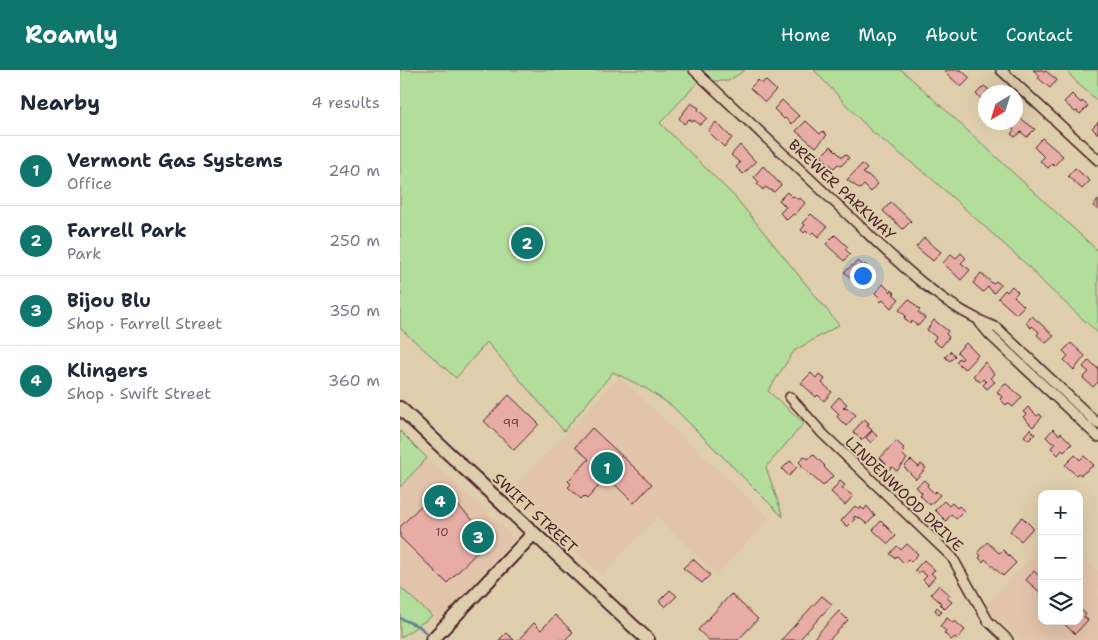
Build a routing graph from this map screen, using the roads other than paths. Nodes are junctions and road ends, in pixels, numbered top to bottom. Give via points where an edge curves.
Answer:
1 (694, 70) edge
2 (1001, 70) edge
3 (1098, 160) edge
4 (978, 320) junction
5 (790, 397) dead end
6 (400, 408) edge
7 (1098, 424) edge
8 (1098, 437) edge
9 (533, 534) junction
10 (432, 640) edge
11 (648, 640) edge
12 (1008, 640) edge

1 - 4 street, BREWER PARKWAY via 901,264 941,298
2 - 3 street
4 - 7 street, BREWER PARKWAY via 997,328
4 - 8 street, BREWER PARKWAY
5 - 12 street, LINDENWOOD DRIVE via 823,434 952,557 988,621
6 - 9 street, SWIFT STREET
9 - 10 street
9 - 11 street, SWIFT STREET

